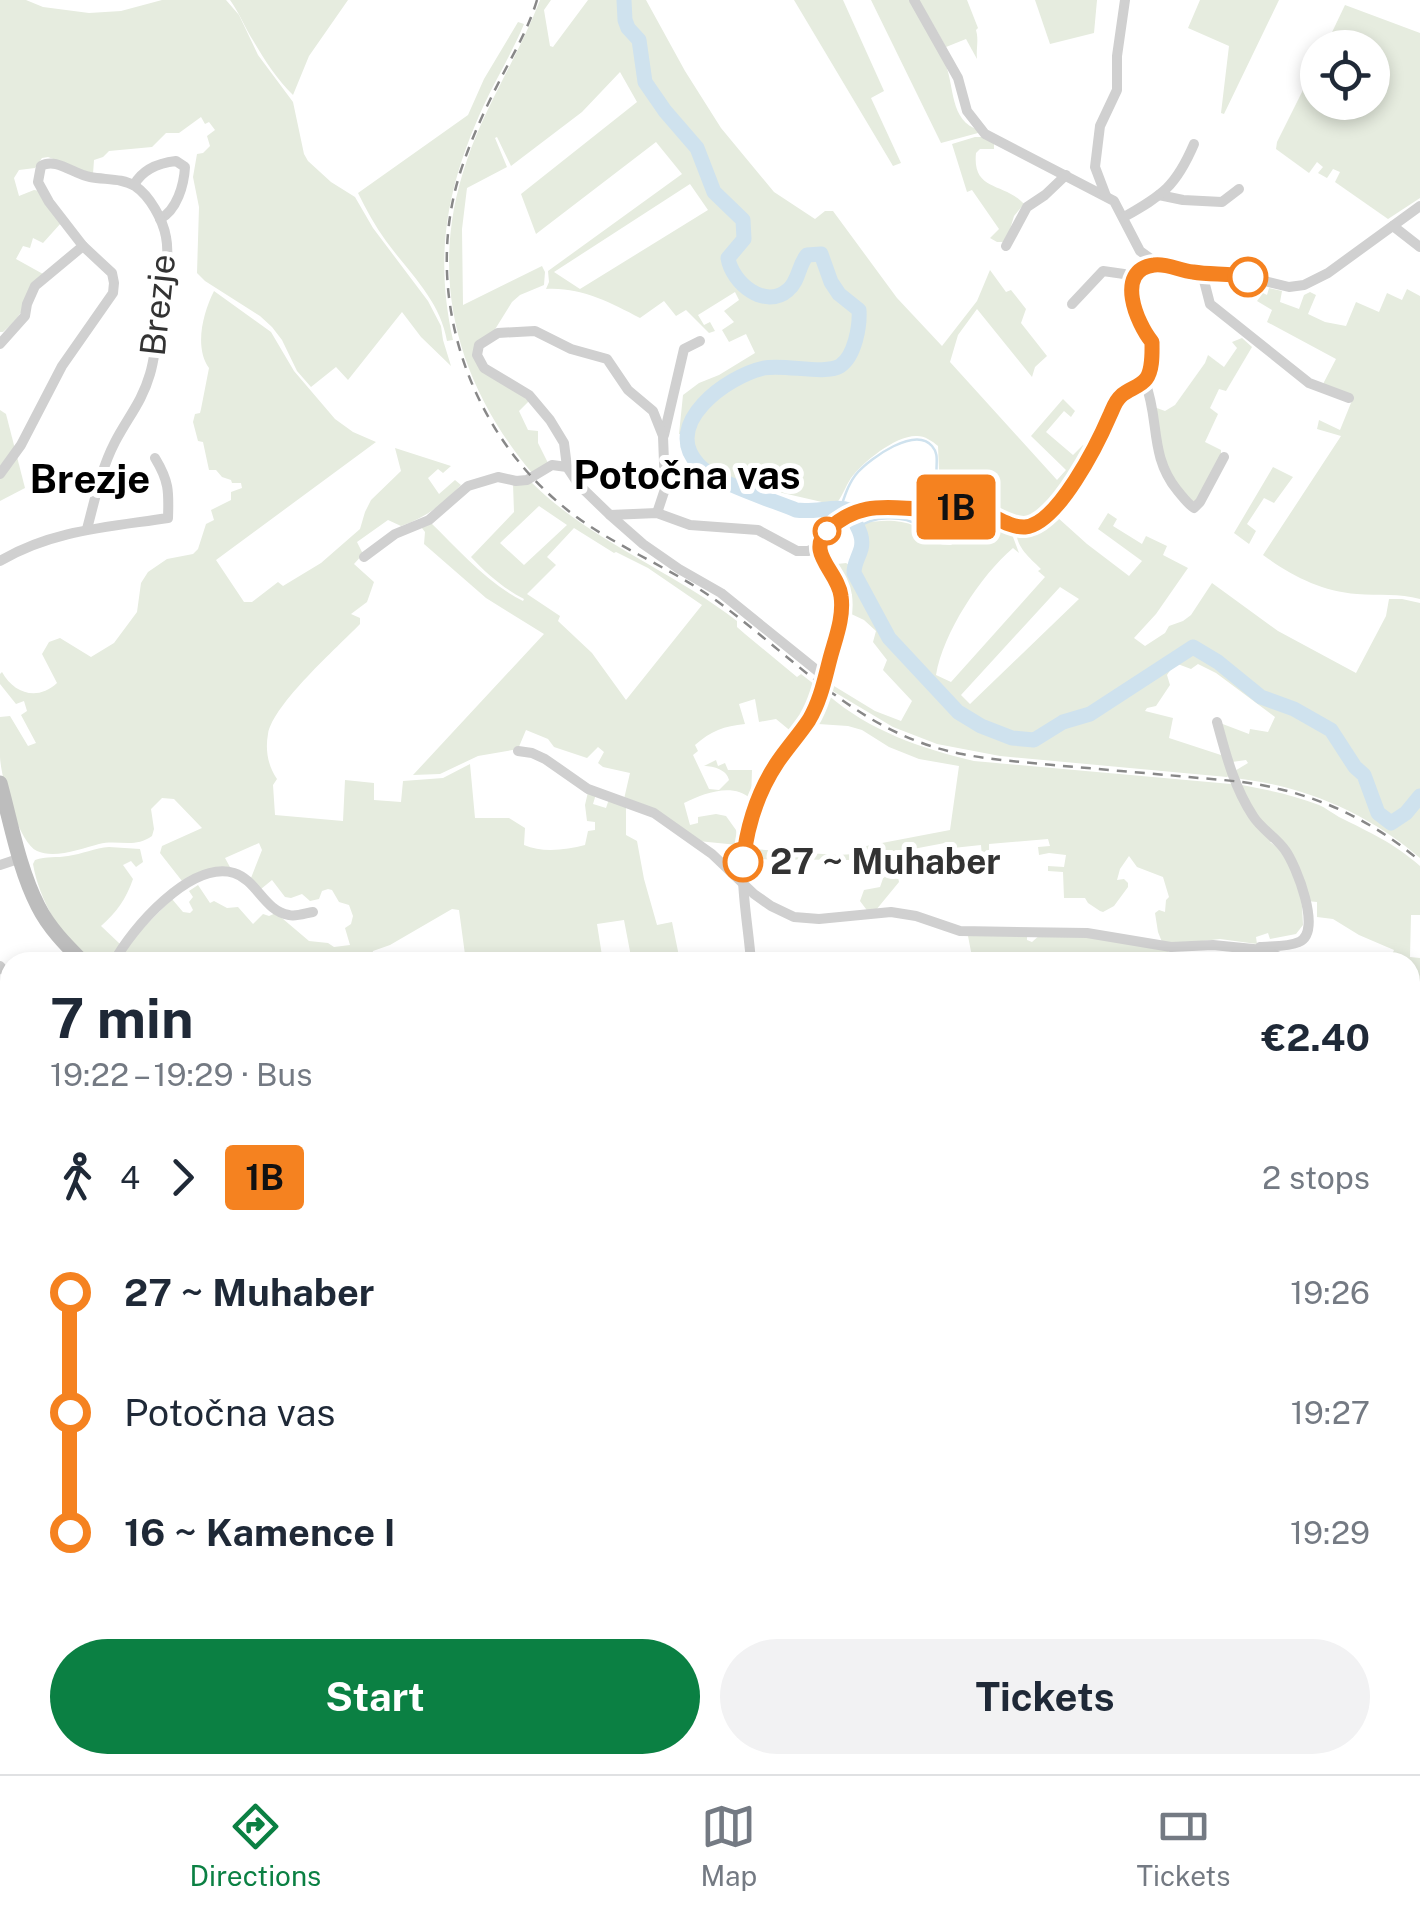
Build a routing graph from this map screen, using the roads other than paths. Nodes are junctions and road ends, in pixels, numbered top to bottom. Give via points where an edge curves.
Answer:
1 (914, 0) edge
2 (1124, 0) edge
3 (1194, 144) dead end
4 (1066, 175) junction
5 (134, 185) junction
6 (1239, 190) dead end
7 (1159, 195) junction
8 (1106, 197) junction
9 (1420, 206) edge
10 (1124, 217) junction
11 (160, 219) junction
12 (1392, 226) junction
13 (83, 246) junction
14 (1006, 246) dead end
15 (1420, 247) edge
16 (1140, 251) junction
17 (1159, 264) junction
18 (1141, 270) junction
19 (1202, 273) junction
20 (1132, 282) junction
21 (1072, 304) dead end
22 (700, 341) dead end
23 (0, 344) edge
24 (1145, 382) junction
25 (1349, 398) dead end
26 (663, 436) junction
27 (1224, 457) dead end
28 (155, 458) dead end
29 (567, 466) junction
30 (0, 474) edge
31 (657, 513) junction
32 (610, 515) junction
33 (87, 529) junction
34 (819, 547) junction
35 (364, 557) dead end
36 (0, 561) edge
37 (826, 677) junction
38 (1216, 722) dead end
39 (518, 751) dead end
40 (0, 783) edge
41 (21, 858) junction
42 (0, 865) edge
43 (743, 882) junction
44 (312, 912) dead end
45 (1249, 949) junction
46 (73, 952) edge
47 (120, 952) edge
48 (750, 952) edge
49 (1268, 952) edge

1 - 4 street via 958,78 967,111 985,134
2 - 8 street via 1117,90 1100,126 1095,167
3 - 7 street via 1182,173
4 - 8 street
4 - 14 street via 1026,207
5 - 11 street, Brezje
5 - 11 street via 156,166 176,160 185,167 174,205
5 - 13 street, Brezje via 54,162 40,166 38,182 48,202
6 - 7 street via 1222,202
7 - 10 street
8 - 10 street
9 - 12 street
10 - 16 street
11 - 33 street, Brezje via 166,268 151,371 103,468
12 - 15 street
12 - 19 street via 1304,284
13 - 23 street via 35,286 25,316
13 - 30 street, Brezje via 112,273 112,293
16 - 17 street
16 - 18 street
17 - 18 street
17 - 19 street
18 - 20 street
19 - 25 street via 1210,304 1310,383
20 - 21 street via 1102,271
20 - 24 street via 1132,302 1152,342
22 - 26 street via 684,349
24 - 27 street via 1160,464 1188,504 1200,502
24 - 34 street via 1117,400 1082,469 1035,524 1016,526 958,507 873,506 827,531
26 - 29 street via 653,411 628,390 608,359 535,331 498,333 479,344 476,355 484,368 529,395 550,420 564,443
26 - 31 street via 665,489
28 - 33 street via 169,489 168,518
29 - 32 street
29 - 35 street via 468,486 429,520
31 - 32 street
31 - 34 street via 690,525 758,530 797,551
32 - 37 street
33 - 36 street
34 - 37 street via 842,600
37 - 43 street via 810,719 762,788 748,828
38 - 45 street via 1233,781 1299,873 1310,929 1298,942
39 - 43 street via 588,789 654,813
40 - 41 street
41 - 42 street
41 - 46 street via 42,913
43 - 45 street via 794,916 891,912 960,931 1086,933
43 - 48 street
44 - 47 street via 290,916 250,881 215,871 160,906
45 - 49 street

